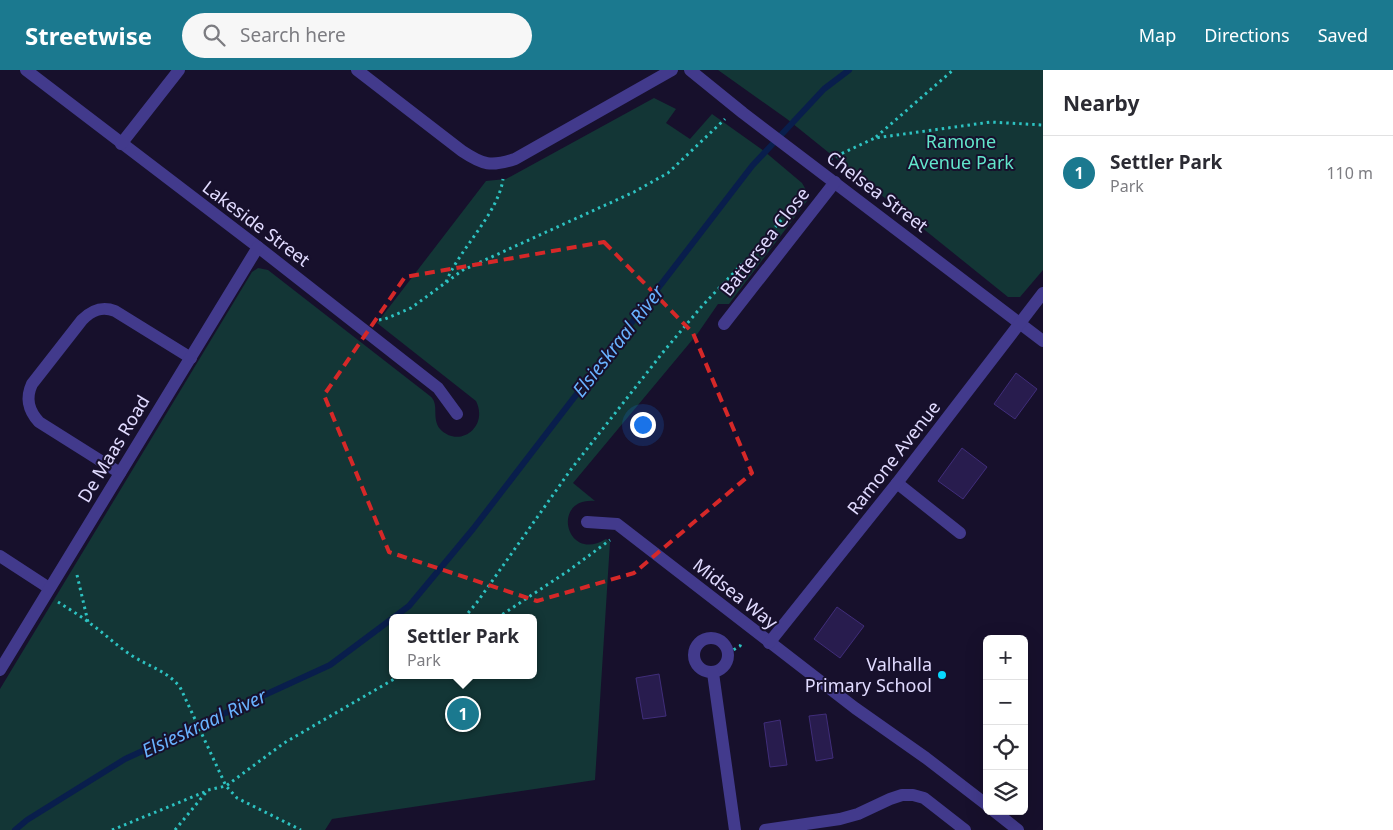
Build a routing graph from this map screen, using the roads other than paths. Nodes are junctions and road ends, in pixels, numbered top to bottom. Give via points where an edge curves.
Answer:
1 (26, 70) edge
2 (179, 70) edge
3 (357, 70) edge
4 (672, 70) edge
5 (690, 70) edge
6 (121, 144) junction
7 (835, 182) junction
8 (258, 247) junction
9 (1043, 293) edge
10 (1020, 323) junction
11 (724, 324) dead end
12 (1043, 341) edge
13 (191, 358) junction
14 (457, 414) dead end
15 (120, 473) junction
16 (897, 483) junction
17 (587, 522) dead end
18 (960, 533) dead end
19 (0, 556) edge
20 (50, 588) junction
21 (770, 643) junction
22 (0, 670) edge
23 (713, 673) junction
24 (983, 803) edge
25 (999, 815) edge
26 (735, 830) edge
27 (765, 830) edge
28 (965, 830) edge
29 (1018, 830) edge

1 - 6 street, Lakeside Street
2 - 6 street
3 - 4 street via 468,155 494,164 515,158
5 - 7 street, Chelsea Street
6 - 8 street, Lakeside Street
7 - 10 street, Chelsea Street
7 - 11 street, Battersea Close
8 - 13 street, De Maas Road
8 - 14 street, Lakeside Street via 438,388
9 - 10 street, Ramone Avenue
10 - 12 street, Chelsea Street
10 - 16 street, Ramone Avenue
13 - 15 street, De Maas Road
13 - 15 street via 115,312 101,309 82,320 32,384 28,397 30,410 39,422
15 - 20 street, De Maas Road
16 - 18 street
16 - 21 street, Ramone Avenue
17 - 21 street, Midsea Way via 617,524
19 - 20 street
20 - 22 street, De Maas Road
21 - 24 street, Midsea Way
23 - 23 street via 728,660 726,646 715,638 697,644 693,658 700,669
23 - 26 street
25 - 29 street
27 - 28 street via 840,819 902,795 924,798

